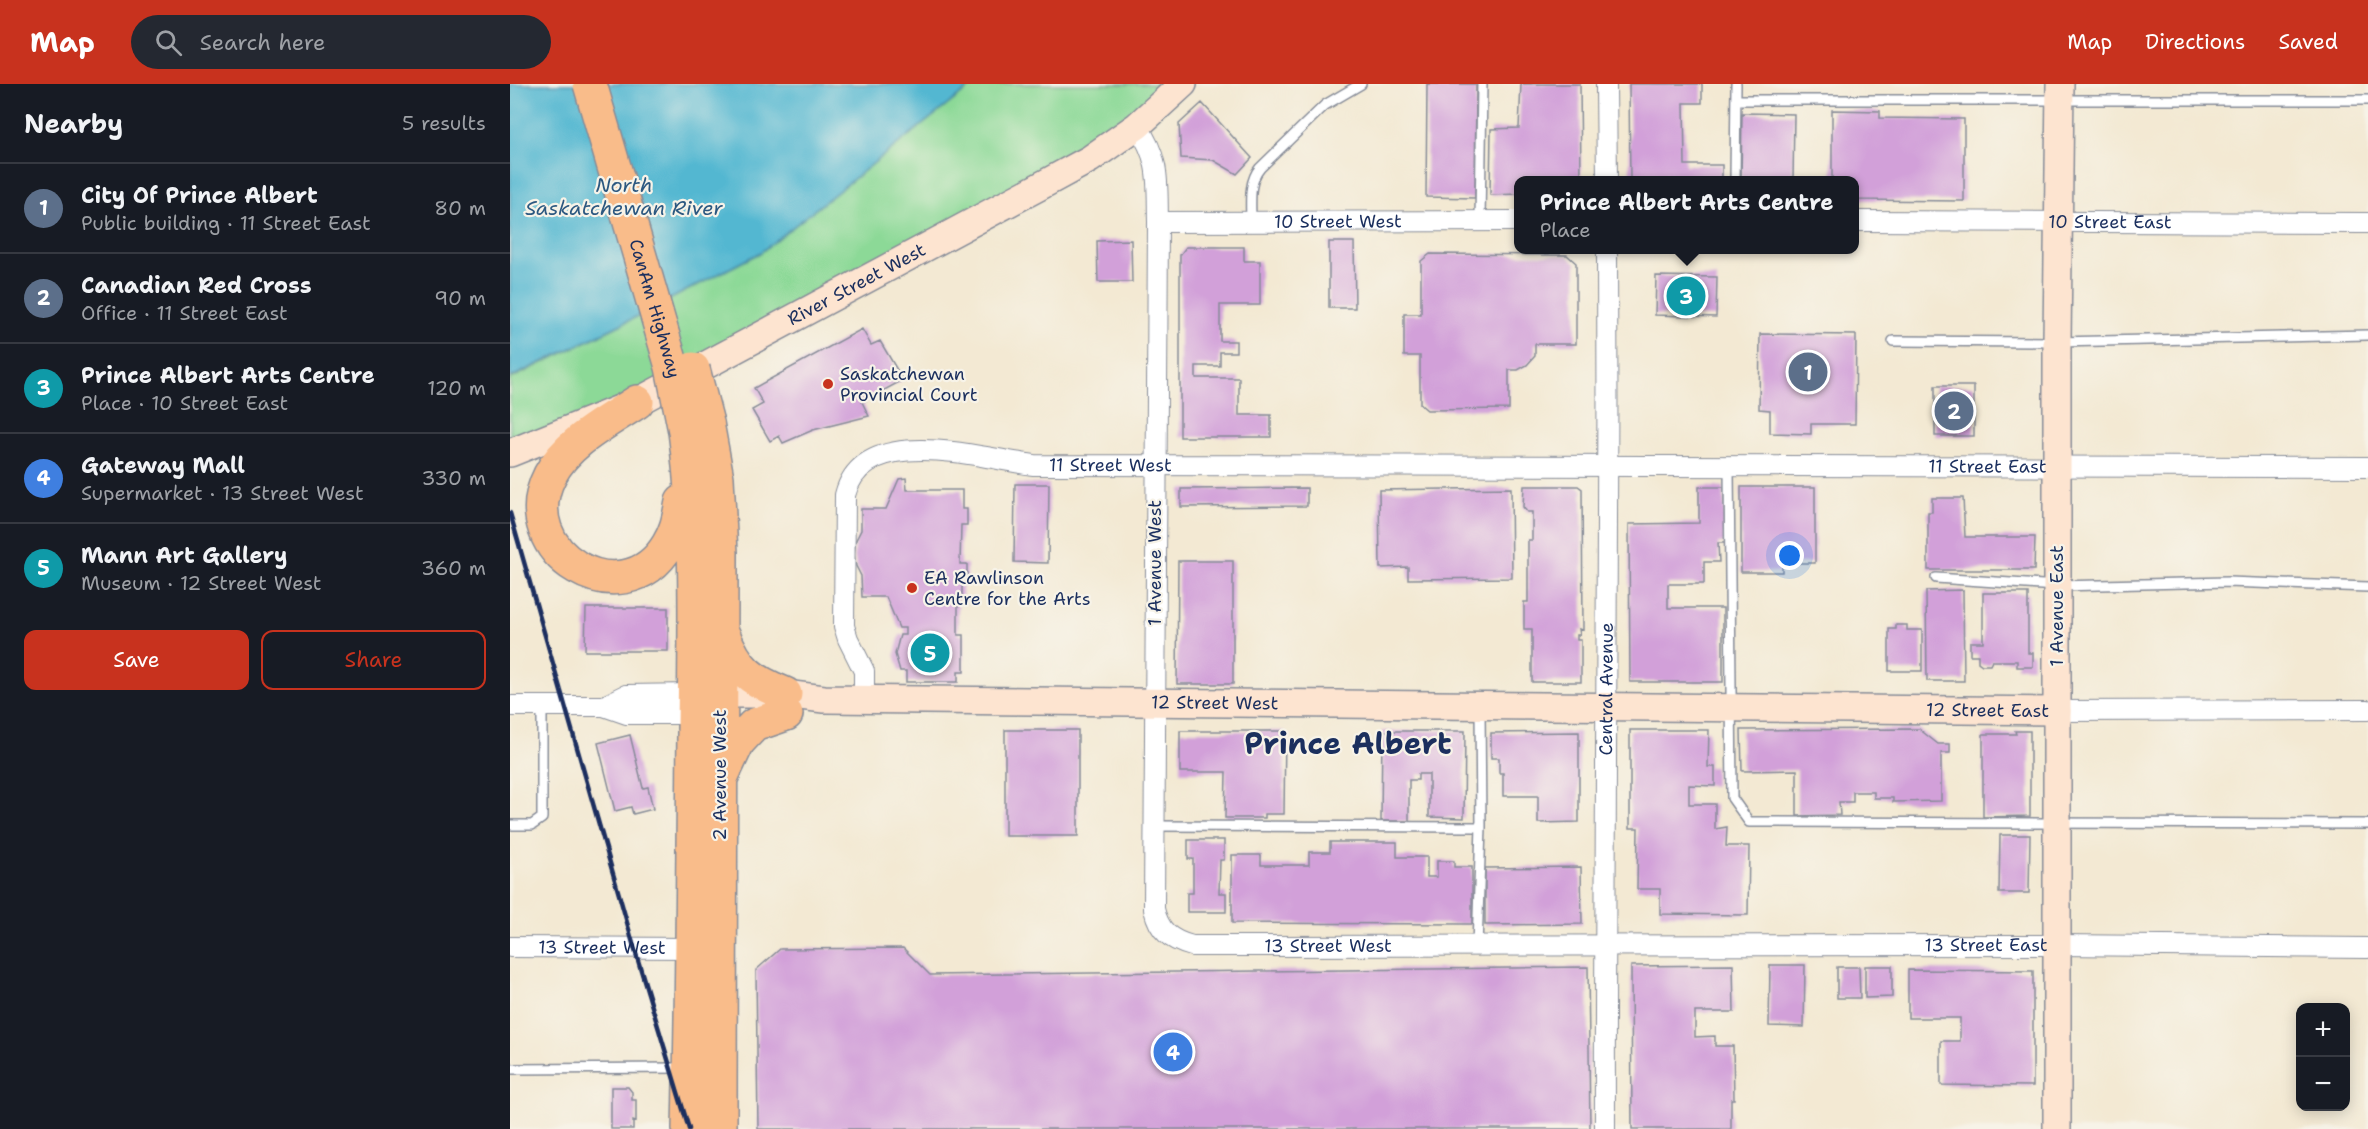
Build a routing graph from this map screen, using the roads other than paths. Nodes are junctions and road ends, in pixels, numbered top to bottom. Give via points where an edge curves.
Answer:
1 (590, 84) edge
2 (610, 84) edge
3 (1183, 84) edge
4 (1361, 84) edge
5 (1482, 84) edge
6 (1606, 84) edge
7 (1736, 84) edge
8 (2060, 92) edge
9 (1736, 100) junction
10 (2368, 100) edge
11 (1137, 126) junction
12 (1607, 176) edge
13 (1735, 176) edge
14 (1251, 221) junction
15 (1480, 221) junction
16 (1514, 221) edge
17 (1859, 221) edge
18 (1158, 222) junction
19 (2059, 222) junction
20 (2368, 223) edge
21 (1607, 254) edge
22 (2368, 334) edge
23 (1893, 341) dead end
24 (2057, 342) junction
25 (637, 402) junction
26 (696, 427) junction
27 (510, 453) edge
28 (1156, 464) junction
29 (1609, 465) junction
30 (1729, 466) junction
31 (2057, 467) junction
32 (2368, 467) edge
33 (1936, 578) dead end
34 (2057, 586) junction
35 (2368, 587) edge
36 (721, 630) junction
37 (864, 699) junction
38 (1154, 702) junction
39 (707, 704) junction
40 (786, 704) junction
41 (1480, 705) junction
42 (510, 706) edge
43 (542, 706) junction
44 (1606, 706) junction
45 (1731, 707) junction
46 (2368, 710) edge
47 (2057, 711) junction
48 (720, 781) junction
49 (2057, 823) junction
50 (2368, 824) edge
51 (510, 825) edge
52 (1154, 825) junction
53 (1481, 827) junction
54 (1604, 945) junction
55 (2057, 945) junction
56 (510, 947) edge
57 (1477, 947) junction
58 (692, 948) junction
59 (2368, 948) edge
60 (691, 1068) junction
61 (510, 1069) edge
62 (689, 1129) edge
63 (720, 1129) edge
64 (1605, 1129) edge
65 (2057, 1129) edge

1 - 26 highway, CanAm Highway, bridge via 669,357
2 - 26 highway, CanAm Highway, bridge
3 - 11 street, River Street West
4 - 14 lane via 1325,105 1254,174
5 - 15 lane
6 - 12 street
7 - 9 lane
8 - 9 lane
8 - 10 lane
8 - 19 street, 1 Avenue East
9 - 13 lane
11 - 18 street, 1 Avenue West via 1157,167
11 - 25 street, River Street West via 1090,159
14 - 15 street, 10 Street West
14 - 18 street, 10 Street West
15 - 16 street, 10 Street West
17 - 19 street, 10 Street East
18 - 28 street, 1 Avenue West
19 - 20 street, 10 Street East
19 - 24 street, 1 Avenue East
21 - 29 street, Central Avenue
22 - 24 lane
23 - 24 lane
24 - 31 street, 1 Avenue East
25 - 26 highway via 572,447 546,485 542,512 545,531 566,561 582,572 609,577 637,573 668,546 678,526
25 - 27 street, River Street West
26 - 36 highway, 2 Avenue West via 717,478
26 - 39 highway, 2 Avenue West via 689,462
28 - 29 street, 11 Street West
28 - 37 street, 11 Street West via 1034,465 968,453 916,450 885,456 860,467 845,495 844,617 848,639 864,671
28 - 38 street, 1 Avenue West
29 - 30 street, 11 Street East
29 - 44 street, Central Avenue
30 - 31 street, 11 Street East
30 - 45 lane
31 - 32 street, 11 Street East
31 - 34 street, 1 Avenue East
33 - 34 lane
34 - 35 lane via 2228,582
34 - 47 street, 1 Avenue East
36 - 39 highway, 2 Avenue West
36 - 40 highway via 744,673
37 - 38 street, 12 Street West
37 - 40 street, 12 Street West
38 - 41 street, 12 Street West
38 - 52 street, 1 Avenue West
39 - 40 street, 12 Street West
39 - 43 street, 12 Street West via 626,695 604,706
39 - 48 highway, 2 Avenue West
39 - 58 highway, 2 Avenue West
40 - 48 highway via 754,725 738,742
41 - 44 street, 12 Street West
41 - 53 lane
42 - 43 street, 12 Street West
43 - 51 lane via 542,818 532,825
44 - 45 street, 12 Street East
44 - 54 street, Central Avenue
45 - 47 street, 12 Street East
45 - 49 lane via 1732,798 1749,822
46 - 47 street, 12 Street East
47 - 49 street, 1 Avenue East
48 - 63 highway, 2 Avenue West
49 - 50 lane
49 - 55 street, 1 Avenue East
52 - 53 lane
52 - 57 street, 13 Street West via 1154,909 1165,934 1177,942 1192,946
53 - 57 lane
54 - 55 street, 13 Street East
54 - 57 street, 13 Street West
54 - 64 street, Central Avenue
55 - 59 street, 13 Street East
55 - 65 street, 1 Avenue East
56 - 58 street, 13 Street West
58 - 60 highway, 2 Avenue West
60 - 61 lane
60 - 62 highway, 2 Avenue West

